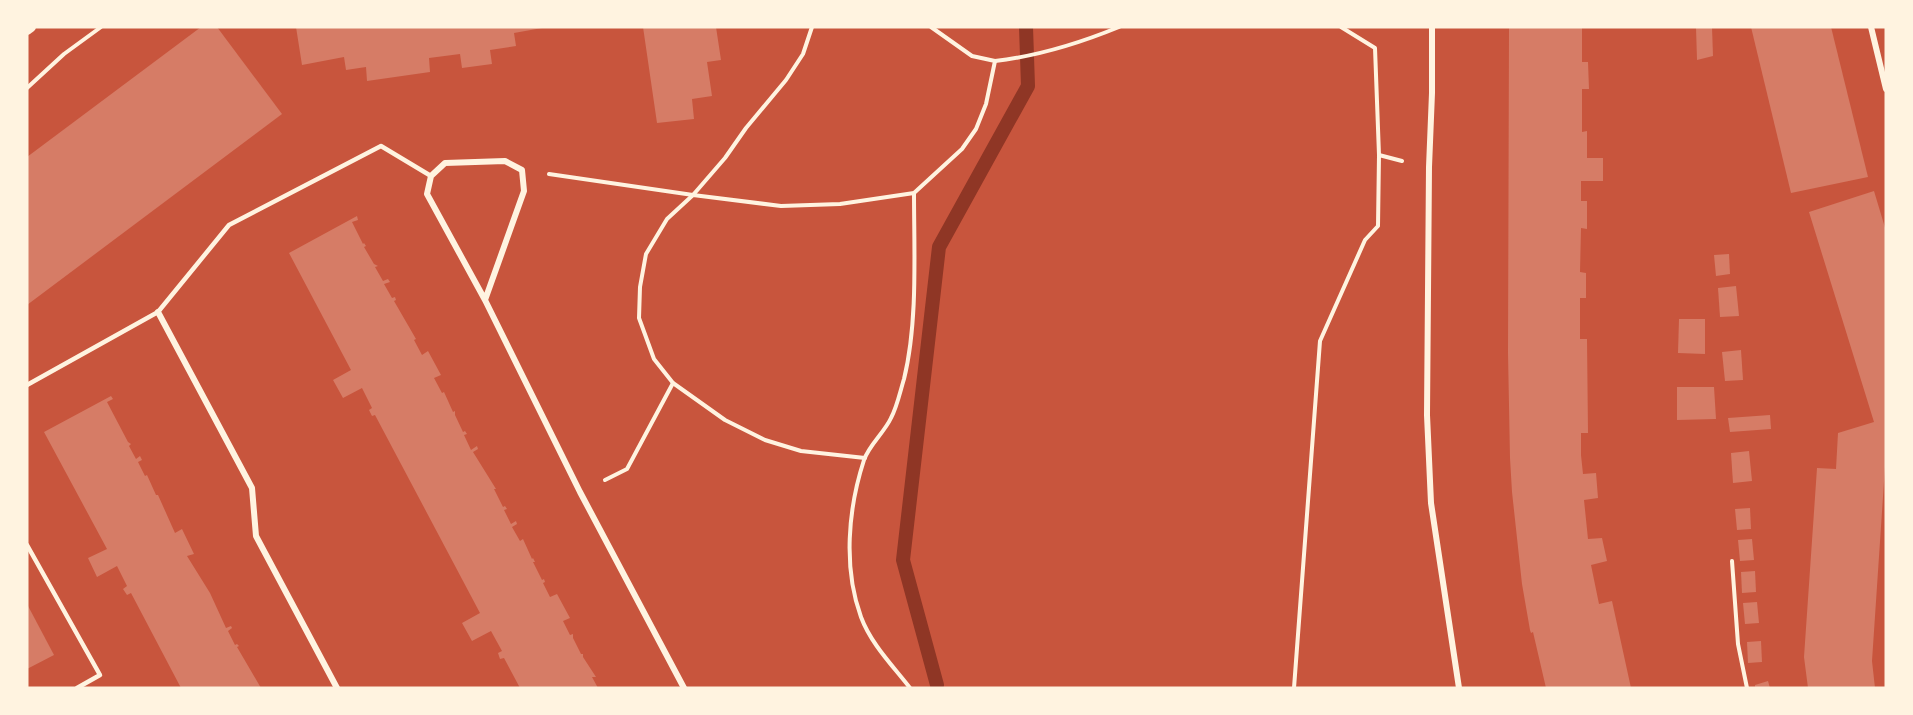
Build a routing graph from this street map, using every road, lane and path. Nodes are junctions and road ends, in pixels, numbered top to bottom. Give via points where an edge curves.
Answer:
1 (31, 27) edge
2 (101, 27) edge
3 (812, 27) edge
4 (931, 27) edge
5 (1119, 27) edge
6 (1341, 27) edge
7 (1432, 27) edge
8 (1871, 27) edge
9 (27, 30) edge
10 (995, 61) junction
11 (27, 88) edge
12 (1886, 89) edge
13 (1379, 155) junction
14 (1429, 167) junction
15 (522, 170) junction
16 (430, 176) junction
17 (914, 193) junction
18 (693, 195) junction
19 (485, 300) junction
20 (158, 312) junction
21 (673, 383) junction
22 (27, 385) edge
23 (865, 458) junction
24 (580, 492) junction
25 (27, 545) edge
26 (1732, 561) dead end
27 (76, 688) edge
28 (336, 688) edge
29 (684, 688) edge
30 (910, 688) edge
31 (1294, 688) edge
32 (1459, 688) edge
33 (1747, 688) edge

1 - 9 street
2 - 11 path
3 - 18 path via 803,54 786,80
4 - 10 path via 972,56
5 - 10 path via 1022,58
6 - 13 path via 1375,48
7 - 14 street
8 - 12 street
10 - 17 path via 976,129 962,149
13 - 14 path
13 - 31 path via 1378,226 1365,240 1320,341
14 - 32 street via 1427,415 1431,503
15 - 16 street via 505,161 445,163
15 - 18 path
15 - 19 street via 524,191
16 - 19 street via 427,194
16 - 20 lane via 381,146 229,225
17 - 18 path via 840,204 781,206
17 - 23 path via 914,308 904,378 892,417
18 - 21 path via 667,219 646,254 640,287 639,318 646,339 654,359
19 - 24 street
20 - 22 lane
20 - 28 street via 252,488 256,536
21 - 23 path via 724,420 765,440 801,451
21 - 24 path via 627,468
23 - 30 path via 853,503 853,585 861,618
24 - 29 street
25 - 27 lane via 100,675
26 - 33 path via 1738,644

